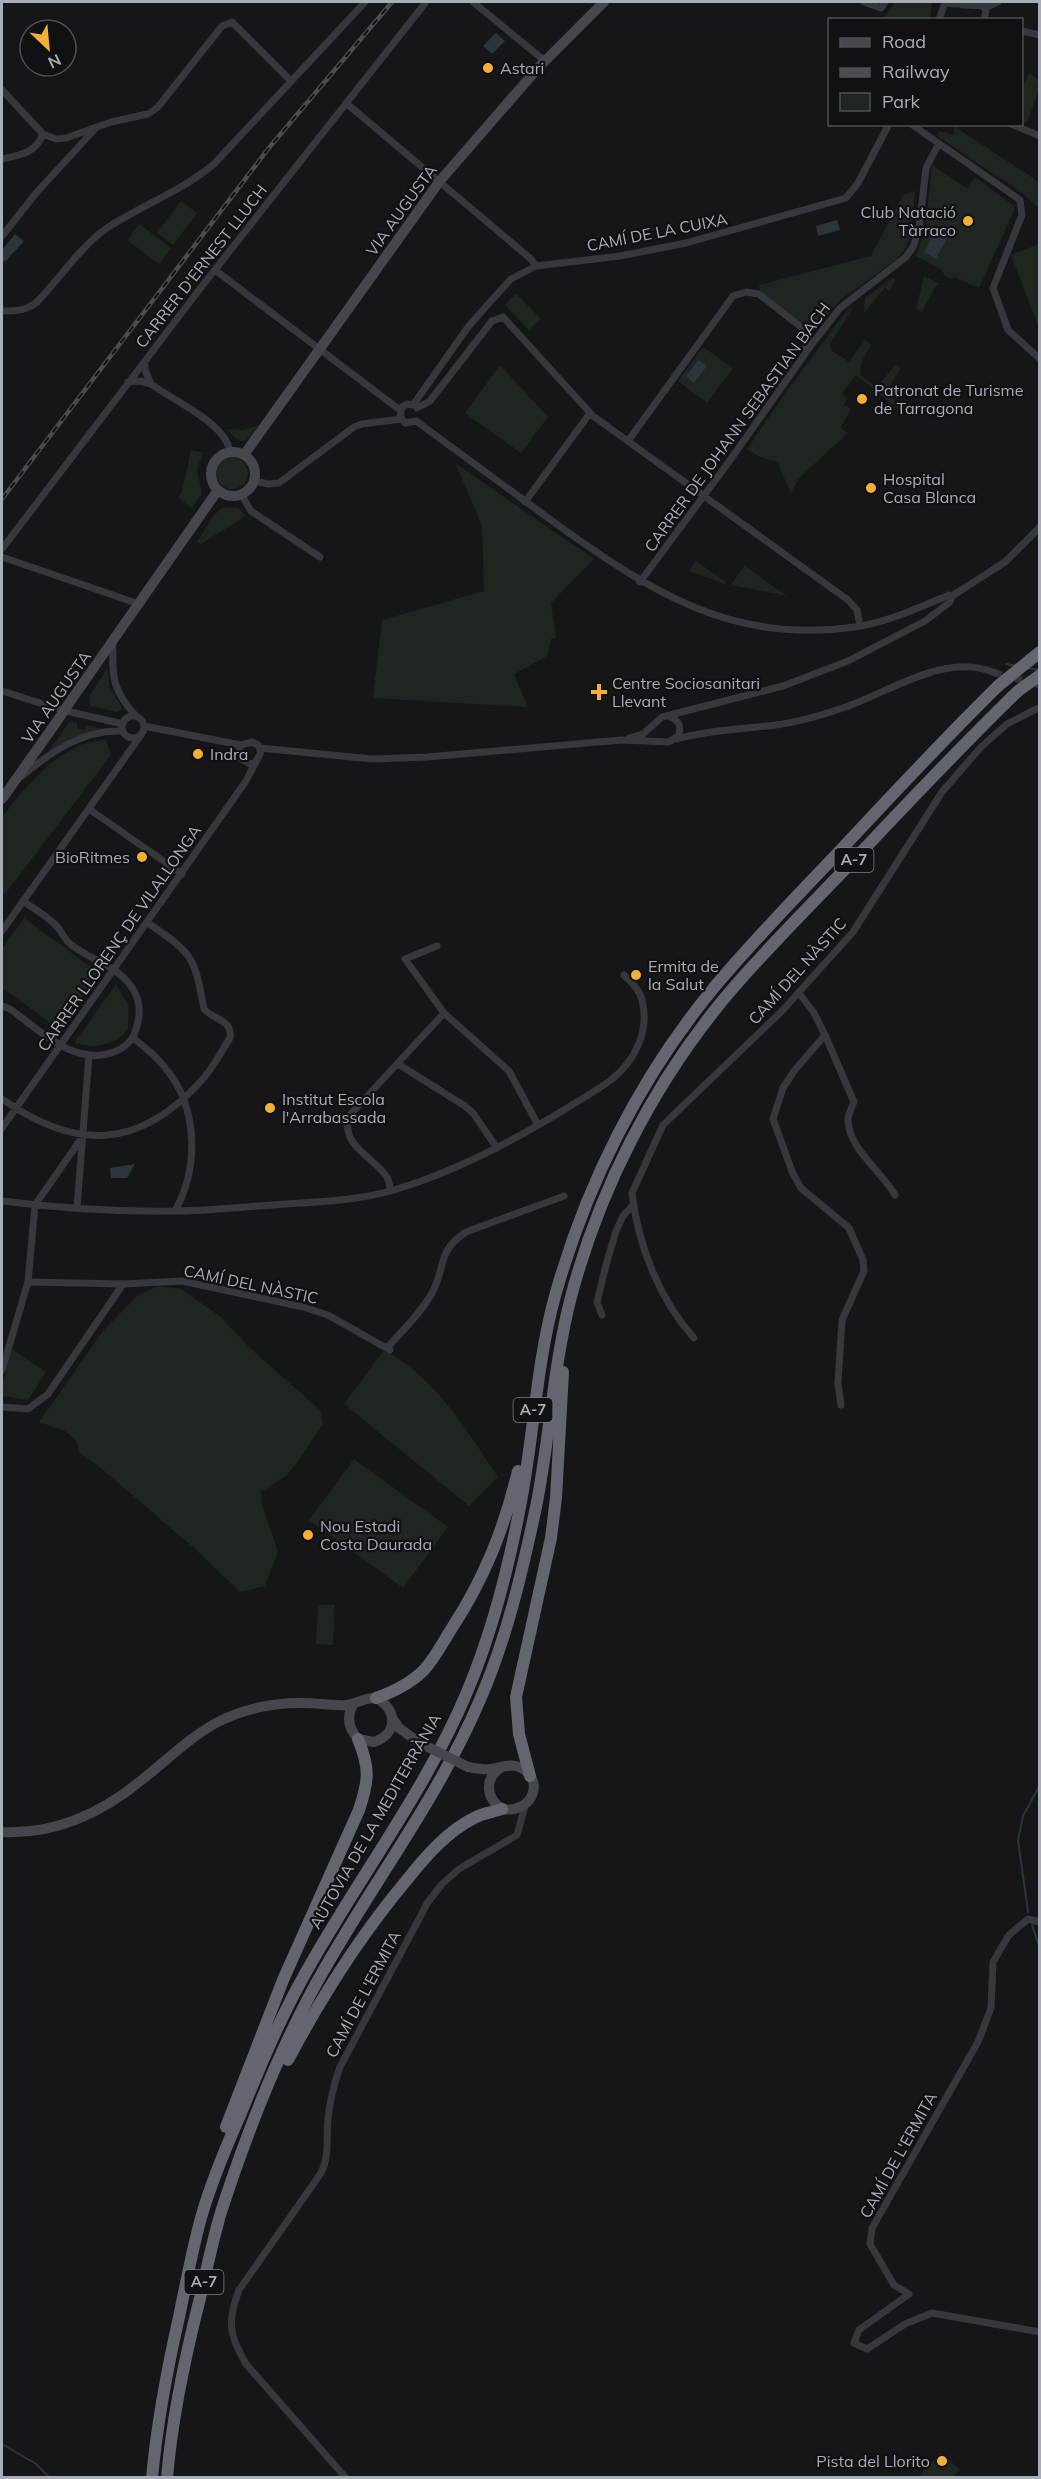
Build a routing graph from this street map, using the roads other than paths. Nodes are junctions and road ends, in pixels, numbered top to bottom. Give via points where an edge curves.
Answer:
1 (365, 2) edge
2 (426, 2) edge
3 (473, 2) edge
4 (604, 2) edge
5 (864, 2) edge
6 (945, 2) edge
7 (990, 4) edge
8 (883, 5) edge
9 (940, 18) edge
10 (984, 18) edge
11 (1023, 31) edge
12 (1040, 35) edge
13 (545, 61) junction
14 (291, 81) junction
15 (2, 90) edge
16 (346, 103) junction
17 (888, 126) edge
18 (915, 126) edge
19 (1016, 126) edge
20 (96, 128) junction
21 (43, 134) junction
22 (1040, 136) edge
23 (939, 143) junction
24 (2, 159) edge
25 (439, 182) junction
26 (2, 236) edge
27 (536, 266) junction
28 (215, 270) junction
29 (2, 311) edge
30 (320, 348) junction
31 (806, 352) junction
32 (1040, 359) edge
33 (145, 361) junction
34 (128, 382) junction
35 (152, 384) junction
36 (415, 406) junction
37 (400, 410) junction
38 (590, 413) junction
39 (401, 419) junction
40 (416, 421) junction
41 (628, 441) junction
42 (230, 452) junction
43 (244, 455) junction
44 (254, 481) junction
45 (218, 490) junction
46 (241, 494) junction
47 (704, 496) junction
48 (525, 502) junction
49 (1040, 526) edge
50 (2, 549) edge
51 (2, 557) edge
52 (320, 557) dead end
53 (640, 582) junction
54 (952, 596) junction
55 (139, 604) junction
56 (860, 626) junction
57 (113, 642) junction
58 (1035, 656) edge
59 (995, 673) tunnel mouth
60 (1040, 675) edge
61 (2, 691) edge
62 (1040, 707) edge
63 (136, 716) junction
64 (676, 721) junction
65 (144, 726) junction
66 (654, 726) junction
67 (123, 727) junction
68 (696, 734) junction
69 (141, 735) junction
70 (129, 738) junction
71 (676, 739) junction
72 (621, 740) junction
73 (662, 741) junction
74 (241, 745) junction
75 (260, 748) junction
76 (125, 758) junction
77 (255, 762) junction
78 (13, 783) junction
79 (2, 799) edge
80 (89, 809) junction
81 (182, 874) junction
82 (23, 901) junction
83 (148, 923) junction
84 (2, 931) edge
85 (437, 946) dead end
86 (113, 969) junction
87 (624, 975) dead end
88 (799, 993) junction
89 (2, 1006) edge
90 (444, 1013) junction
91 (825, 1035) junction
92 (133, 1038) junction
93 (59, 1044) junction
94 (89, 1056) junction
95 (398, 1064) junction
96 (183, 1098) junction
97 (2, 1099) edge
98 (15, 1109) junction
99 (538, 1125) junction
100 (2, 1128) edge
101 (84, 1136) junction
102 (497, 1148) junction
103 (614, 1180) junction
104 (391, 1191) junction
105 (895, 1195) dead end
106 (564, 1196) dead end
107 (2, 1201) edge
108 (35, 1205) junction
109 (633, 1205) junction
110 (77, 1208) junction
111 (175, 1211) junction
112 (28, 1282) junction
113 (123, 1284) junction
114 (603, 1316) dead end
115 (694, 1338) dead end
116 (2, 1370) edge
117 (841, 1405) dead end
118 (2, 1407) edge
119 (532, 1417) junction
120 (376, 1698) junction
121 (354, 1703) junction
122 (316, 1704) junction
123 (393, 1719) junction
124 (349, 1725) junction
125 (358, 1738) junction
126 (382, 1740) junction
127 (416, 1741) junction
128 (468, 1767) junction
129 (502, 1767) junction
130 (530, 1776) junction
131 (488, 1791) junction
132 (525, 1806) junction
133 (508, 1810) junction
134 (520, 1826) junction
135 (2, 1832) edge
136 (1040, 1922) edge
137 (258, 2113) junction
138 (202, 2215) junction
139 (1040, 2332) edge
140 (152, 2478) edge
141 (167, 2478) edge
142 (346, 2478) edge

1 - 14 street
2 - 16 street, CARRER D'ERNEST LLUCH
3 - 13 street
4 - 13 main road, VIA AUGUSTA
5 - 8 street
6 - 7 street
6 - 9 street
7 - 10 street
11 - 12 street
13 - 25 main road, VIA AUGUSTA
14 - 20 street via 232,22 227,22 158,107 148,114
14 - 29 street via 198,177 105,230 30,308
15 - 21 street
16 - 25 street
16 - 28 street, CARRER D'ERNEST LLUCH
17 - 27 street, CAMÍ DE LA CUIXA via 846,198 715,236 620,256
18 - 23 street
19 - 22 street
20 - 21 street via 56,139
20 - 26 street
21 - 24 street via 31,150
23 - 31 street, CARRER DE JOHANN SEBASTIAN BACH via 926,168 913,247 894,268 840,308
23 - 32 street via 1020,200 1022,215 993,288 1008,330
25 - 27 street
25 - 30 main road, VIA AUGUSTA
27 - 36 street, CAMÍ DE LA CUIXA via 511,279 468,327
28 - 30 street
28 - 33 street, CARRER D'ERNEST LLUCH
30 - 37 street
30 - 43 main road, VIA AUGUSTA
31 - 41 street via 807,337 798,324 759,294 733,296
31 - 47 street, CARRER DE JOHANN SEBASTIAN BACH
33 - 34 street, CARRER D'ERNEST LLUCH
33 - 35 street
34 - 35 street
34 - 50 street, CARRER D'ERNEST LLUCH
35 - 42 street via 220,431
36 - 37 street via 407,404
36 - 38 street via 430,401 492,321 503,317
36 - 40 street via 419,414
37 - 39 street
38 - 41 street
38 - 48 street
39 - 40 street via 408,424
39 - 44 street via 354,427 279,483
40 - 48 street
41 - 47 street
42 - 43 main road
42 - 45 main road via 219,456 212,465 211,478
43 - 44 main road via 254,468
44 - 46 main road
45 - 46 main road via 230,496
45 - 55 main road, VIA AUGUSTA
46 - 52 street via 251,511
47 - 53 street, CARRER DE JOHANN SEBASTIAN BACH
47 - 56 street via 848,600 857,610
48 - 53 street
49 - 54 street via 1005,562
51 - 55 street
53 - 56 street via 709,614 755,625 826,631
54 - 56 street
54 - 64 street via 926,621 848,661 783,686 689,712
55 - 57 main road, VIA AUGUSTA
57 - 63 street, VIA AUGUSTA via 115,686
57 - 78 main road, VIA AUGUSTA, bridge
58 - 119 highway, AUTOVIA DE LA MEDITERRÀNIA / A-7, bridge via 957,726 748,948 658,1064 625,1121 577,1229 556,1294
59 - 68 street via 977,668 923,674 821,715
60 - 103 highway, AUTOVIA DE LA MEDITERRÀNIA / A-7, bridge via 966,741 723,1001 668,1077
61 - 67 street
62 - 88 street, CAMÍ DEL NÀSTIC via 1007,724 942,792 853,932
63 - 65 street
63 - 67 street via 127,718
64 - 66 street via 659,719
64 - 68 street
64 - 71 street via 680,733
65 - 69 street
65 - 74 street
66 - 72 street via 643,734
66 - 73 street via 656,737
67 - 70 street
67 - 78 street via 71,741
68 - 71 street
69 - 70 street
69 - 76 street
70 - 76 street
71 - 73 street
72 - 73 street
72 - 75 street via 372,759
74 - 75 street via 252,742
74 - 77 street via 241,759 250,764
75 - 77 street via 261,756
76 - 80 street
77 - 81 street, CARRER LLORENÇ DE VILALLONGA
78 - 79 main road, VIA AUGUSTA
80 - 81 street
80 - 82 street
81 - 83 street, CARRER LLORENÇ DE VILALLONGA
82 - 84 street
82 - 86 street via 59,928 75,948
83 - 86 street, CARRER LLORENÇ DE VILALLONGA
83 - 96 street via 185,949 197,971 204,1009 229,1024 231,1031 202,1079
85 - 90 street via 405,959
86 - 92 street via 127,980 139,1001 140,1014
86 - 93 street, CARRER LLORENÇ DE VILALLONGA
87 - 99 street via 642,999 644,1018 635,1053 624,1069 602,1086
88 - 91 street
88 - 109 street, CAMÍ DEL NÀSTIC via 663,1125 632,1193
89 - 93 street
90 - 95 street
90 - 99 street via 509,1071
91 - 105 street via 854,1102 847,1118 852,1140
91 - 117 street via 783,1088 773,1119 801,1188 849,1228 863,1260 864,1271 842,1320 838,1383
92 - 94 street via 118,1051
92 - 96 street via 167,1069
93 - 94 street
93 - 98 street, CARRER LLORENÇ DE VILALLONGA
94 - 101 street
95 - 102 street via 465,1106
95 - 104 street via 347,1123 352,1142 387,1178
96 - 101 street via 132,1130
96 - 111 street via 191,1127 192,1157
97 - 98 street
98 - 100 street, CARRER LLORENÇ DE VILALLONGA
98 - 101 street via 55,1130
99 - 102 street
101 - 108 street
101 - 110 street
102 - 104 street via 441,1174
103 - 130 highway via 578,1297 564,1360 551,1538 516,1697 519,1734
103 - 137 highway, AUTOVIA DE LA MEDITERRÀNIA / A-7 via 572,1295 558,1358 536,1505 498,1652 479,1703 457,1748 310,1996
104 - 111 street via 320,1201
106 - 113 street, CAMÍ DEL NÀSTIC via 455,1239 445,1251 432,1294 389,1349 328,1315 303,1307 182,1281
107 - 108 street
108 - 110 street
108 - 112 street
109 - 114 street via 616,1231 606,1265 597,1302
109 - 115 street via 642,1244 661,1288 677,1318
110 - 111 street
112 - 113 street, CAMÍ DEL NÀSTIC
112 - 116 street
113 - 118 street via 48,1394 28,1409
119 - 120 highway via 507,1517 471,1598 424,1669 404,1685
119 - 138 highway, AUTOVIA DE LA MEDITERRÀNIA / A-7 via 521,1505 502,1589 466,1694 409,1802 297,1988 226,2148
120 - 121 main road
120 - 123 main road via 389,1706
121 - 122 main road
121 - 124 main road
122 - 124 main road via 333,1709
122 - 135 main road via 282,1703 230,1716 201,1732 98,1811 50,1828
123 - 126 main road
123 - 127 main road
124 - 125 main road
125 - 126 main road via 366,1742
125 - 138 highway via 367,1761 368,1784 250,2064 219,2146 203,2198
126 - 127 main road
127 - 128 main road, bridge
128 - 129 main road
128 - 131 main road
129 - 130 main road via 518,1766
129 - 131 main road via 491,1777
130 - 132 main road via 533,1794
131 - 133 main road via 491,1798
132 - 133 main road
132 - 134 street
133 - 134 street
133 - 137 highway via 476,1817 448,1836 389,1901 319,2001
134 - 142 street, CAMÍ DE L'ERMITA via 516,1836 459,1869 428,1902 340,2067 328,2119 328,2159 240,2290 232,2309 230,2327 246,2364
136 - 139 street, CAMÍ DE L'ERMITA via 1028,1919 1009,1935 993,1962 991,2008 978,2042 872,2228 870,2244 894,2284 909,2294 859,2330 854,2343 867,2349 905,2324 932,2313
137 - 141 highway, AUTOVIA DE LA MEDITERRÀNIA / A-7 via 221,2212 182,2375
138 - 140 highway, AUTOVIA DE LA MEDITERRÀNIA / A-7 via 163,2389

